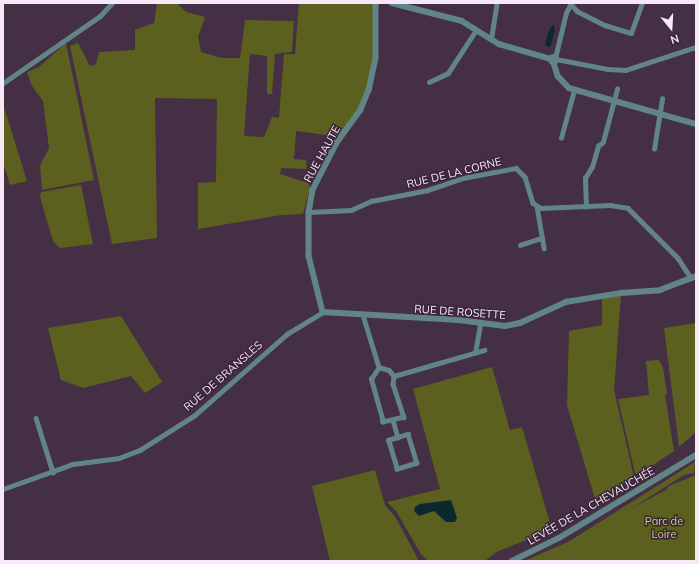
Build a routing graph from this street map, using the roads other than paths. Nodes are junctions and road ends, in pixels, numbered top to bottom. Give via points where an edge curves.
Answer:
1 (112, 3) edge
2 (376, 3) edge
3 (392, 3) edge
4 (497, 3) edge
5 (571, 3) edge
6 (642, 3) edge
7 (577, 11) junction
8 (566, 13) junction
9 (476, 30) junction
10 (491, 39) junction
11 (696, 47) edge
12 (554, 60) junction
13 (429, 82) dead end
14 (3, 83) edge
15 (617, 89) dead end
16 (574, 90) junction
17 (662, 98) dead end
18 (614, 101) junction
19 (659, 114) junction
20 (696, 124) edge
21 (561, 138) dead end
22 (654, 150) dead end
23 (537, 206) junction
24 (586, 207) junction
25 (309, 212) junction
26 (542, 238) junction
27 (520, 245) dead end
28 (544, 248) dead end
29 (694, 277) edge
30 (323, 312) junction
31 (363, 315) junction
32 (480, 324) junction
33 (484, 350) dead end
34 (475, 353) junction
35 (379, 367) junction
36 (394, 376) junction
37 (36, 418) dead end
38 (393, 420) junction
39 (398, 437) junction
40 (696, 455) edge
41 (53, 472) junction
42 (3, 489) edge
43 (512, 561) edge

1 - 14 street via 100,16
2 - 25 street, RUE HAUTE via 376,58 369,90 362,110 337,144 313,190
3 - 9 street via 455,19
4 - 10 street
5 - 7 street
5 - 8 street
6 - 7 street via 631,34
7 - 8 street
8 - 12 street
9 - 10 street
9 - 13 street via 448,73
10 - 12 street
11 - 12 street via 626,70 608,70
12 - 16 street via 562,83
15 - 18 street
16 - 18 street
16 - 21 street
17 - 19 street
18 - 19 street
18 - 24 street via 603,142 598,146 592,167 585,178
19 - 20 street
19 - 22 street
23 - 24 street
23 - 25 street, RUE DE LA CORNE via 533,203 522,171 516,168 463,178 428,190 371,201 351,210
23 - 26 street, RUE DE LA CORNE
24 - 29 street via 610,205 628,208
25 - 30 street, RUE HAUTE via 309,256
26 - 27 street
26 - 28 street, RUE DE LA CORNE
29 - 32 street, RUE DE ROSETTE via 660,290 566,302 513,325
30 - 31 street, RUE DE ROSETTE
30 - 41 street, RUE DE BRANSLES via 287,334 195,415 140,450 119,458 88,460
31 - 32 street, RUE DE ROSETTE via 459,320
31 - 35 street
32 - 34 street
33 - 34 street
34 - 36 street
35 - 36 street via 389,370
35 - 38 street via 371,379 383,422
36 - 38 street via 393,384 404,416
37 - 41 street
38 - 39 street
39 - 39 street via 388,440 397,469 417,463 408,434
40 - 43 street, LEVÉE DE LA CHEVAUCHÉE via 559,538
41 - 42 street, RUE DE BRANSLES

